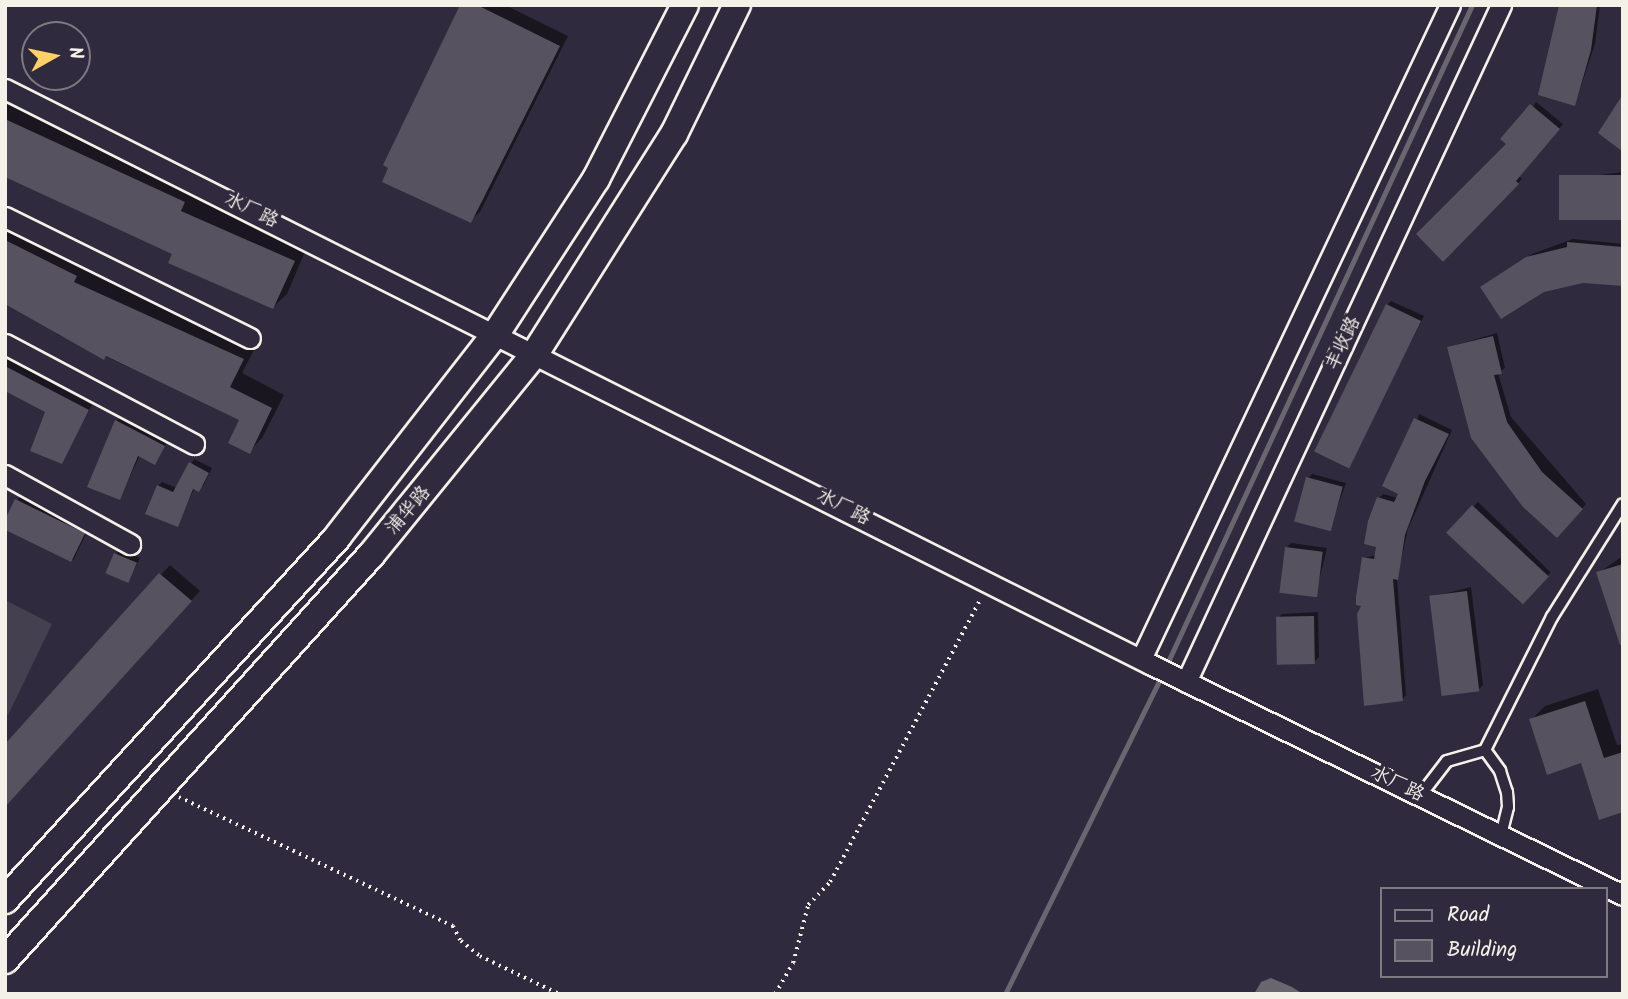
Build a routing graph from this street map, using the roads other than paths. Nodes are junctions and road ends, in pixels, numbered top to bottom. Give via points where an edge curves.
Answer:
1 (685, 5) edge
2 (737, 5) edge
3 (1450, 5) edge
4 (1502, 5) edge
5 (5, 89) edge
6 (5, 217) edge
7 (497, 332) junction
8 (250, 338) dead end
9 (5, 344) edge
10 (536, 352) junction
11 (194, 444) dead end
12 (5, 475) edge
13 (1623, 504) edge
14 (130, 544) dead end
15 (1145, 662) junction
16 (1178, 678) junction
17 (1485, 750) junction
18 (1420, 796) junction
19 (1501, 836) junction
20 (1606, 887) edge
21 (1607, 887) edge
22 (1623, 895) edge
23 (5, 900) edge
24 (5, 960) edge

1 - 7 main road, 浦华路 via 596,179
2 - 10 main road, 浦华路 via 674,134
3 - 15 street
4 - 16 street, 丰收路
5 - 7 street, 水厂路
6 - 8 street
7 - 10 street, 水厂路
7 - 23 main road, 浦华路 via 338,537
9 - 11 street
10 - 15 street, 水厂路
10 - 24 main road, 浦华路 via 371,555
12 - 14 street
13 - 17 lane via 1552,617
15 - 16 street, 水厂路
16 - 18 street, 水厂路
17 - 18 lane via 1447,761
17 - 19 lane via 1500,771 1507,792
18 - 19 street, 水厂路
19 - 20 street, 水厂路
21 - 22 street, 水厂路

